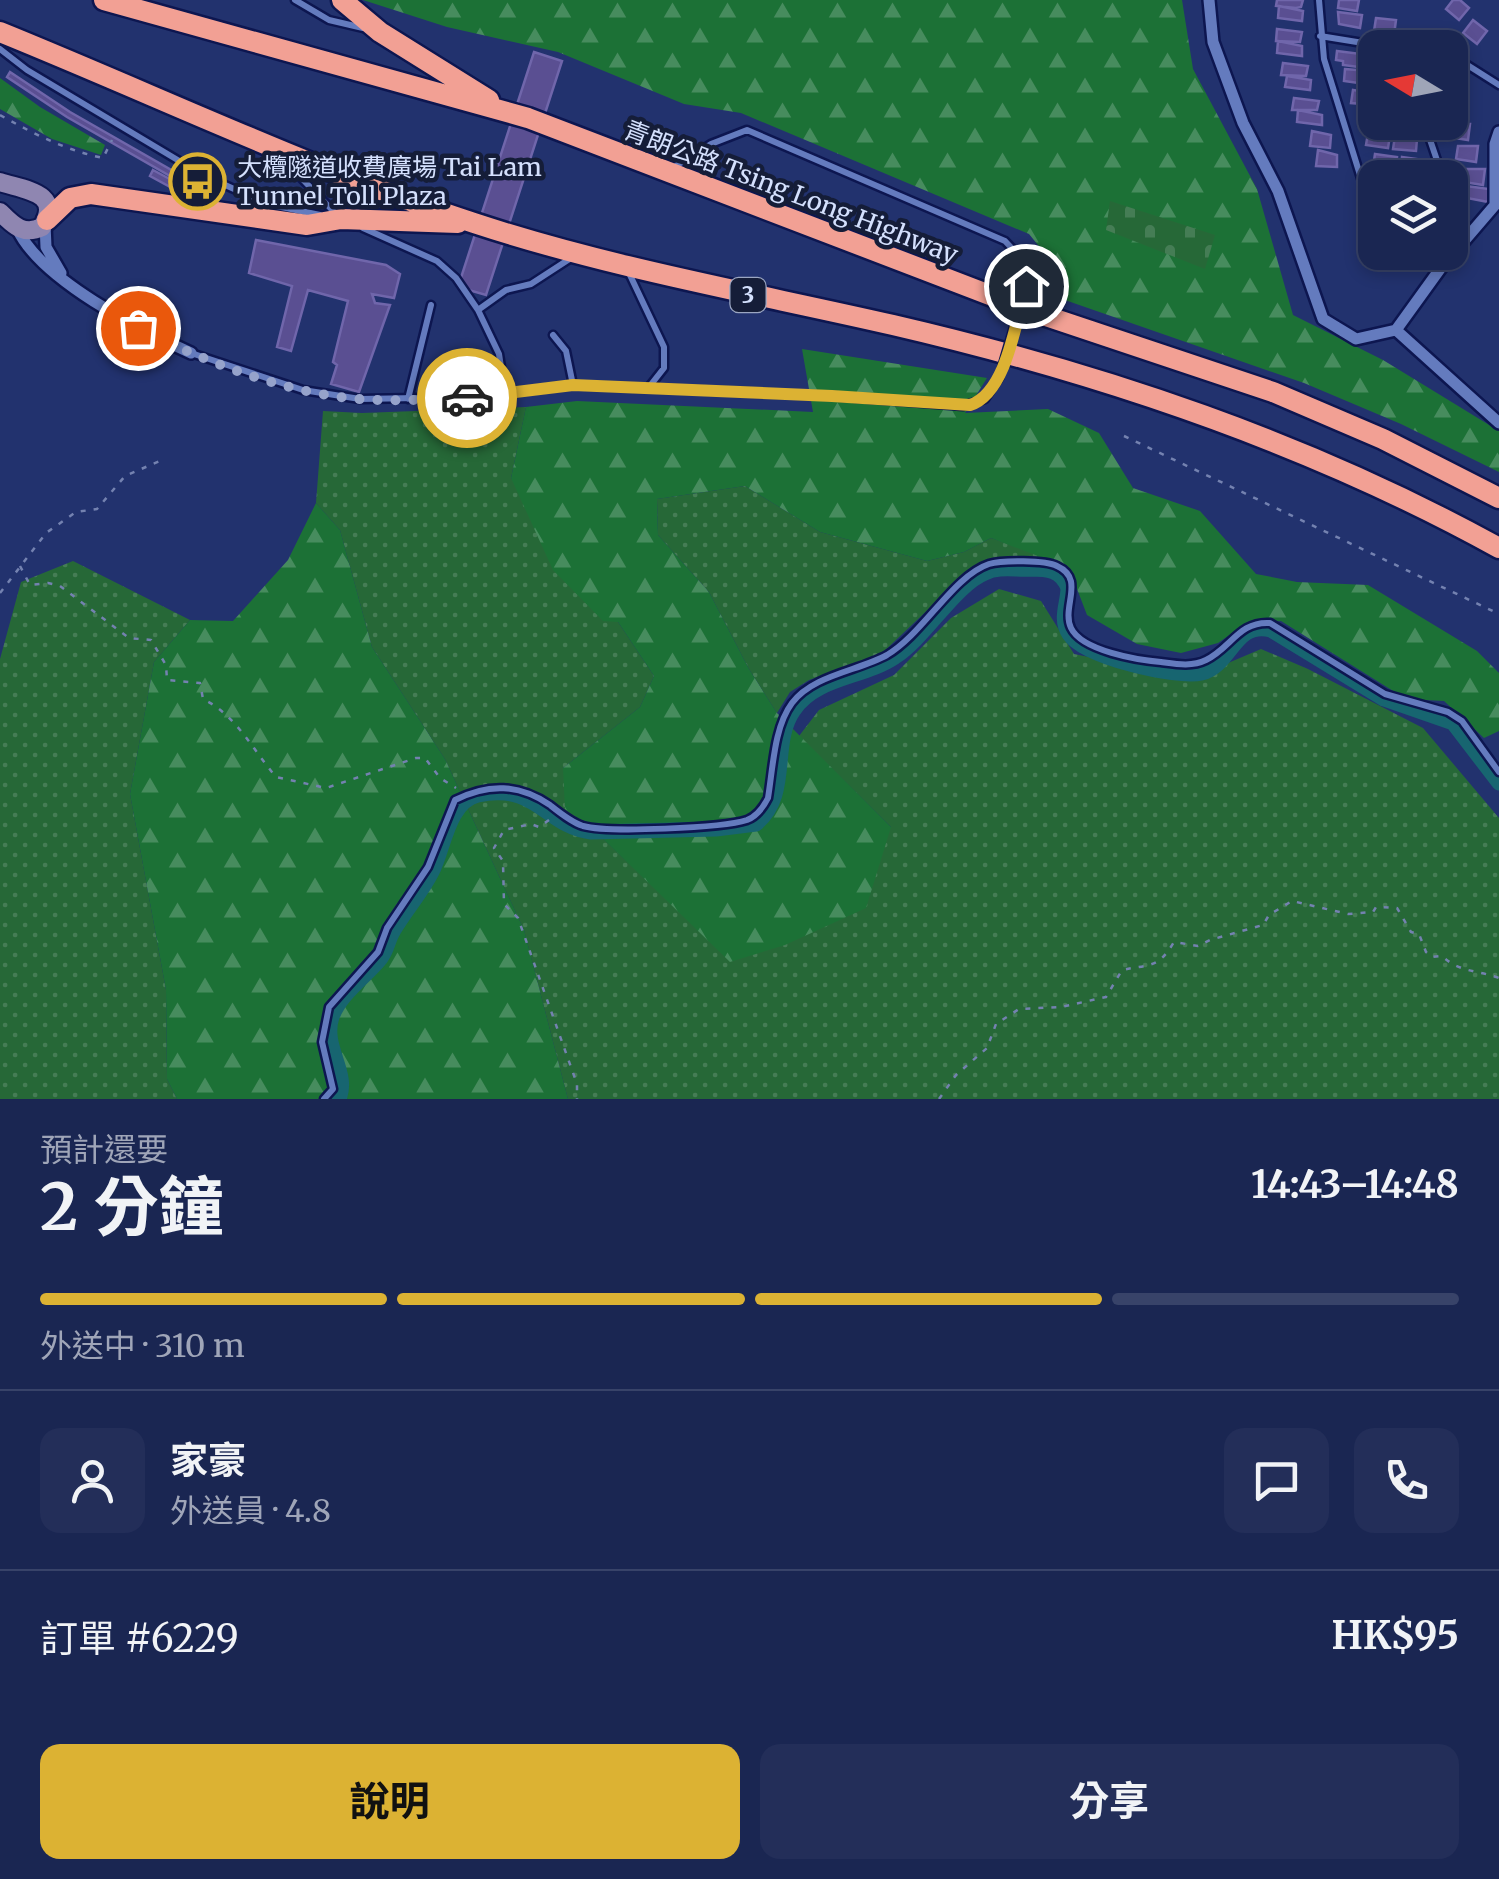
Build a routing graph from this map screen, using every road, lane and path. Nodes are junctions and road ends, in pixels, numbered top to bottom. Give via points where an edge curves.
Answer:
1 (104, 0) edge
2 (295, 0) edge
3 (342, 0) edge
4 (1209, 0) edge
5 (1319, 0) edge
6 (0, 32) edge
7 (380, 32) junction
8 (1320, 36) junction
9 (1358, 42) edge
10 (0, 49) edge
11 (1468, 65) edge
12 (1499, 85) edge
13 (509, 112) junction
14 (0, 115) edge
15 (1499, 132) edge
16 (112, 140) dead end
17 (271, 147) junction
18 (1358, 168) edge
19 (668, 170) junction
20 (0, 182) edge
21 (32, 191) junction
22 (1497, 203) edge
23 (341, 219) junction
24 (10, 222) edge
25 (46, 222) junction
26 (474, 223) junction
27 (579, 253) junction
28 (626, 266) junction
29 (67, 280) junction
30 (431, 304) dead end
31 (478, 310) junction
32 (1396, 330) junction
33 (554, 335) dead end
34 (192, 353) joint
35 (573, 385) junction
36 (648, 388) junction
37 (505, 393) junction
38 (408, 399) junction
39 (1499, 423) edge
40 (1124, 436) dead end
41 (162, 460) dead end
42 (1499, 498) edge
43 (1499, 548) edge
44 (20, 566) junction
45 (0, 593) edge
46 (1499, 614) edge
47 (1499, 772) edge
48 (464, 796) junction
49 (549, 818) dead end
50 (1499, 978) edge
51 (324, 1099) edge
52 (577, 1099) edge
53 (939, 1099) edge

1 - 13 highway, 青朗公路 Tsing Long Highway
2 - 7 lane via 329,20
3 - 7 highway
4 - 32 street via 1213,42 1323,318 1356,339
5 - 8 lane
6 - 17 highway, 3
7 - 13 highway
8 - 9 lane
8 - 18 lane
10 - 23 lane via 213,180 266,204
11 - 12 lane
13 - 19 highway, 青朗公路 Tsing Long Highway
14 - 16 path via 49,142 103,158
15 - 22 street
17 - 23 lane
17 - 26 highway, 3
19 - 36 lane, bridge via 747,130 1005,242 1022,259 1026,286 999,378 984,399 963,406
19 - 42 highway, 青朗公路 Tsing Long Highway via 1034,312 1273,392
20 - 21 main road
21 - 24 main road via 11,199
21 - 25 main road via 45,200
22 - 32 street
23 - 25 highway via 307,225 91,194 70,198
23 - 26 highway
23 - 31 lane via 437,260
24 - 25 main road via 31,231
24 - 29 street via 26,246
25 - 29 street via 49,256
26 - 27 highway, 3
27 - 28 highway, 3
27 - 31 lane
28 - 36 lane via 664,347 664,368
28 - 43 highway, 3 via 896,326 1136,392 1309,454
29 - 34 street via 111,312
30 - 38 lane
31 - 37 lane via 499,354
32 - 39 street
33 - 35 lane via 566,351
34 - 38 lane via 303,390
35 - 36 lane
35 - 37 lane
37 - 38 lane
40 - 46 path
41 - 44 path via 125,476 97,509 76,512 46,533
44 - 45 path
44 - 48 path via 30,586 60,586 129,638 151,640 168,680 200,683 202,699 247,736 276,778 326,788 425,758
47 - 48 lane via 1462,721 1385,694 1270,623 1250,624 1196,663 1122,655 1071,628 1072,583 1063,569 998,562 968,576 887,654 803,690 782,723 768,798 749,819 592,828 521,789
48 - 51 lane via 455,800 428,867 378,952 329,1008 322,1042 333,1089
49 - 52 path via 539,827 504,830 494,848 503,861 504,904 518,918
50 - 53 path via 1432,958 1396,908 1348,914 1292,901 1263,926 1198,946 1174,942 1154,966 1122,970 1106,997 1018,1009 996,1024 988,1048 956,1074

